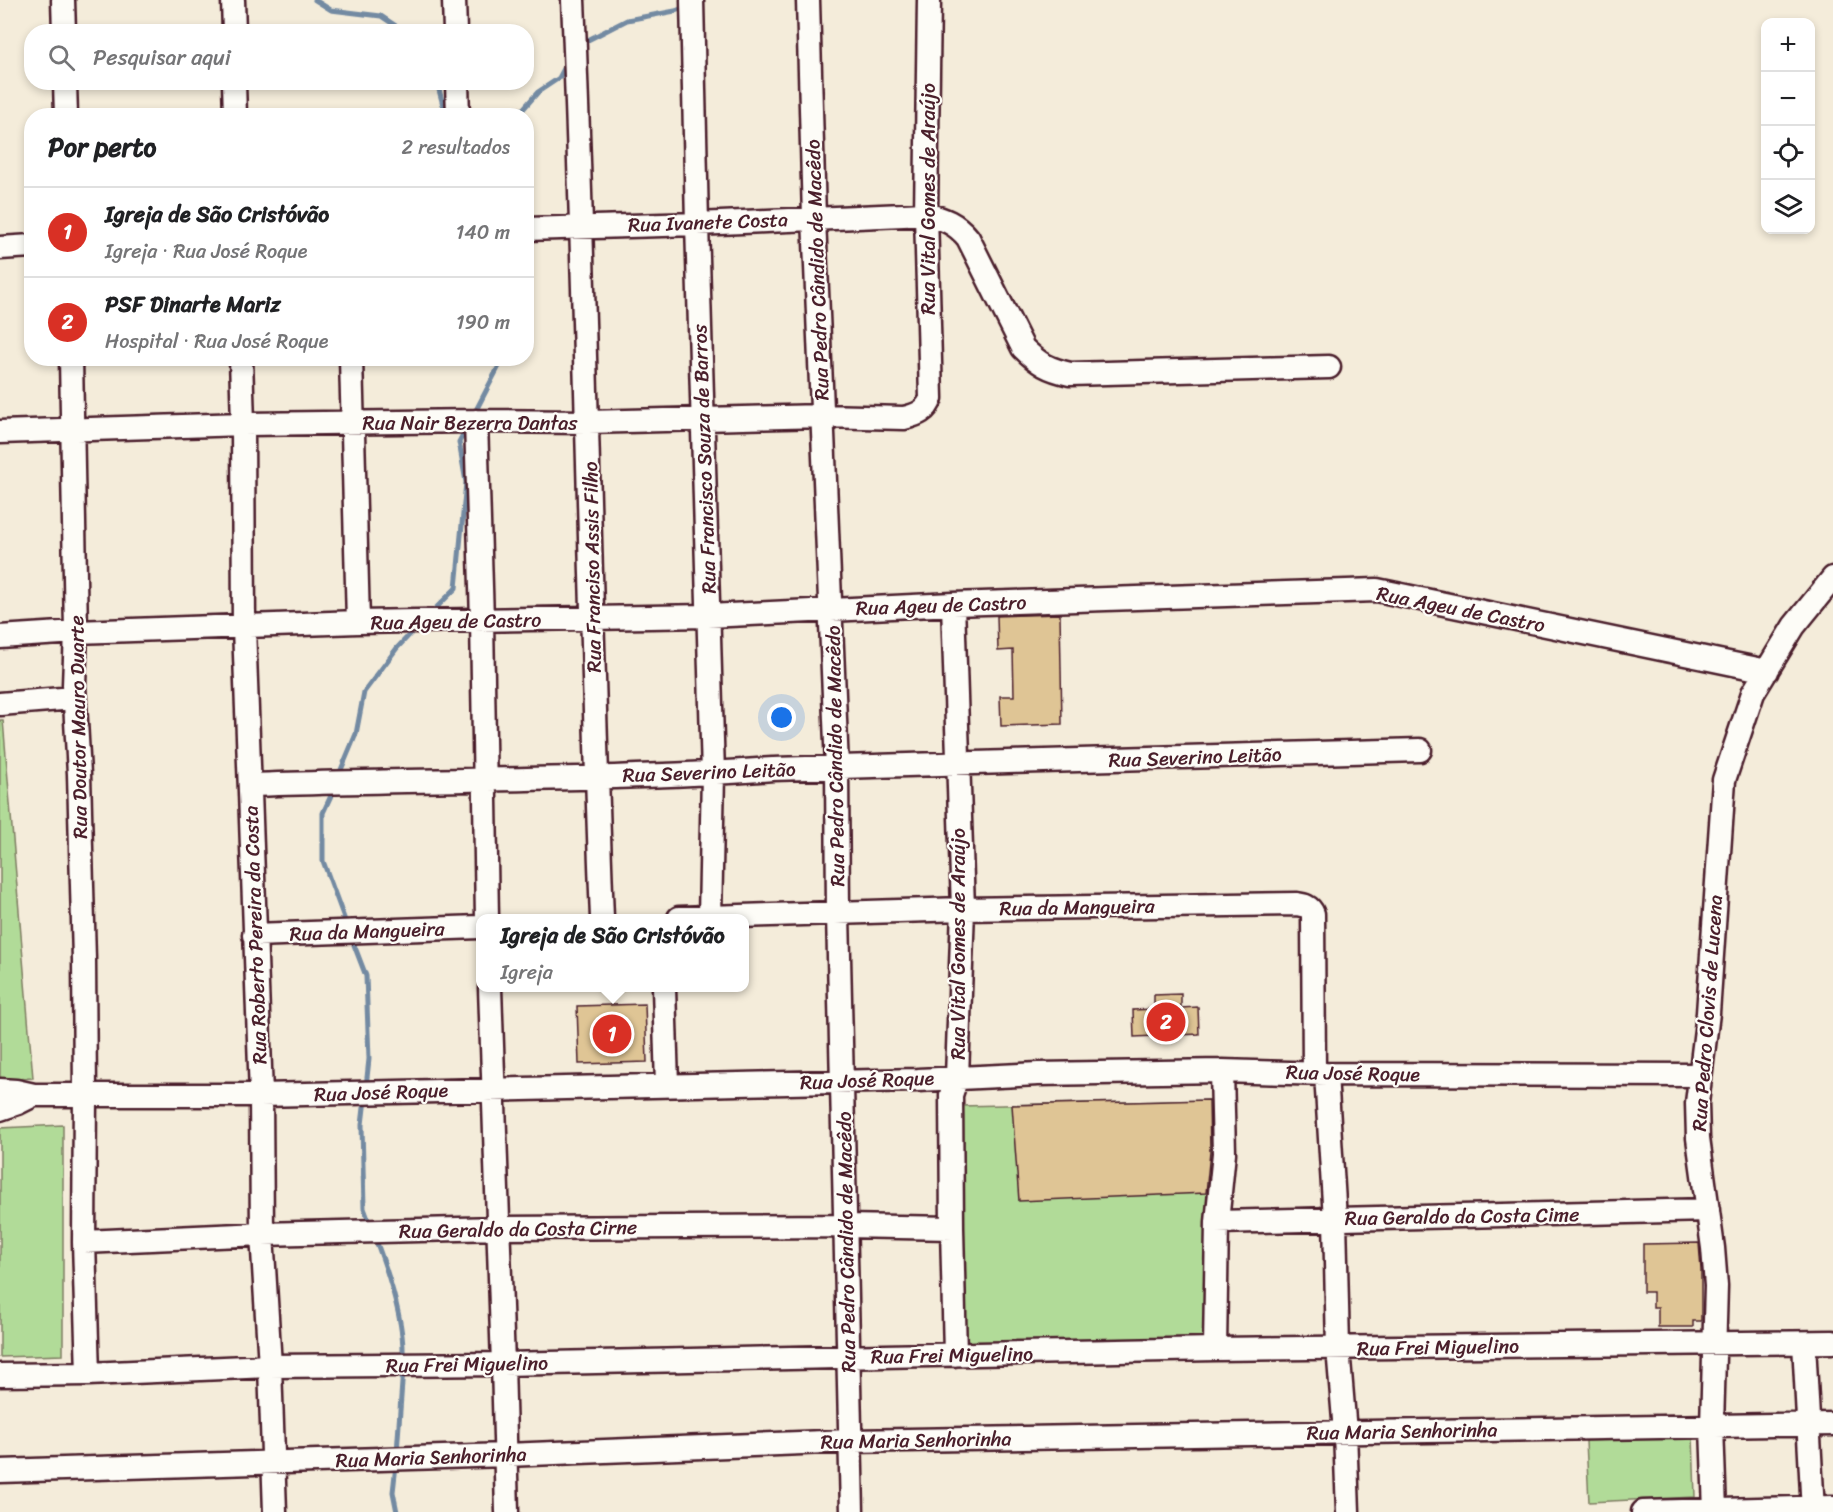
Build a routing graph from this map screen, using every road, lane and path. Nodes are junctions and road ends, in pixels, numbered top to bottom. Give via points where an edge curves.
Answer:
1 (63, 0) edge
2 (233, 0) edge
3 (454, 0) edge
4 (573, 0) edge
5 (692, 0) edge
6 (808, 0) edge
7 (929, 0) edge
8 (64, 24) edge
9 (234, 24) edge
10 (455, 24) edge
11 (65, 90) edge
12 (234, 90) edge
13 (457, 90) edge
14 (66, 108) edge
15 (234, 108) edge
16 (458, 108) edge
17 (926, 214) junction
18 (814, 218) junction
19 (697, 224) junction
20 (582, 227) junction
21 (534, 229) edge
22 (24, 246) edge
23 (0, 248) edge
24 (71, 366) edge
25 (241, 366) edge
26 (351, 366) edge
27 (1329, 367) dead end
28 (931, 398) joint
29 (822, 416) junction
30 (703, 418) junction
31 (476, 421) junction
32 (588, 422) junction
33 (352, 423) junction
34 (243, 424) junction
35 (72, 431) junction
36 (0, 432) edge
37 (1833, 578) edge
38 (952, 604) junction
39 (831, 610) junction
40 (708, 616) junction
41 (593, 619) junction
42 (482, 620) junction
43 (358, 622) junction
44 (244, 627) junction
45 (76, 632) junction
46 (0, 637) edge
47 (1767, 671) junction
48 (74, 698) junction
49 (0, 704) edge
50 (1420, 750) dead end
51 (957, 764) junction
52 (837, 767) junction
53 (712, 774) junction
54 (597, 776) junction
55 (485, 781) junction
56 (250, 785) junction
57 (963, 909) junction
58 (487, 914) edge
59 (602, 914) edge
60 (710, 914) edge
61 (838, 914) junction
62 (749, 916) edge
63 (476, 927) edge
64 (254, 935) junction
65 (490, 992) edge
66 (664, 992) edge
67 (1222, 1071) junction
68 (1320, 1074) junction
69 (1700, 1075) junction
70 (957, 1077) junction
71 (843, 1082) junction
72 (667, 1085) junction
73 (494, 1089) junction
74 (0, 1090) edge
75 (34, 1095) junction
76 (86, 1095) junction
77 (261, 1095) junction
78 (0, 1108) edge
79 (1708, 1210) junction
80 (1335, 1219) junction
81 (1217, 1222) junction
82 (845, 1226) junction
83 (498, 1228) junction
84 (952, 1228) junction
85 (262, 1234) junction
86 (84, 1242) junction
87 (1833, 1342) edge
88 (1713, 1343) junction
89 (1804, 1343) junction
90 (1338, 1348) junction
91 (1215, 1349) junction
92 (955, 1355) junction
93 (848, 1357) junction
94 (503, 1364) junction
95 (270, 1366) junction
96 (88, 1374) junction
97 (0, 1375) edge
98 (1833, 1424) edge
99 (1809, 1425) junction
100 (1712, 1426) junction
101 (1345, 1431) junction
102 (850, 1441) junction
103 (506, 1455) junction
104 (273, 1462) junction
105 (0, 1471) edge
106 (1820, 1509) edge
107 (1715, 1511) edge
108 (275, 1512) edge
109 (507, 1512) edge
110 (852, 1512) edge
111 (1348, 1512) edge
112 (1643, 1512) edge

1 - 8 street
2 - 9 street
3 - 10 street
4 - 20 street, Rua Franciso Assis Filho
5 - 19 street, Rua Francisco Souza de Barros
6 - 18 street, Rua Pedro Cândido de Macêdo
7 - 17 street, Rua Vital Gomes de Araújo
11 - 14 street
12 - 15 street
13 - 16 street
17 - 18 street, Rua Ivanete Costa
17 - 27 street via 953,223 968,238 1023,348 1052,370 1070,374
17 - 28 street, Rua Vital Gomes de Araújo
18 - 19 street, Rua Ivanete Costa
18 - 29 street, Rua Pedro Cândido de Macêdo
19 - 20 street, Rua Ivanete Costa
19 - 30 street, Rua Francisco Souza de Barros
20 - 21 street, Rua Ivanete Costa
20 - 32 street, Rua Franciso Assis Filho
22 - 23 street
24 - 35 street, Rua Doutor Mauro Duarte
25 - 34 street, Rua Roberto Pereira da Costa
26 - 33 street
28 - 29 street, Rua Nair Bezerra Dantas via 922,412 904,418
29 - 30 street, Rua Nair Bezerra Dantas
29 - 39 street, Rua Pedro Cândido de Macêdo
30 - 32 street, Rua Nair Bezerra Dantas
30 - 40 street, Rua Francisco Souza de Barros
31 - 32 street, Rua Nair Bezerra Dantas
31 - 33 street, Rua Nair Bezerra Dantas
31 - 42 street
32 - 41 street, Rua Franciso Assis Filho
33 - 34 street, Rua Nair Bezerra Dantas
33 - 43 street
34 - 35 street, Rua Nair Bezerra Dantas
34 - 44 street, Rua Roberto Pereira da Costa
35 - 36 street, Rua Nair Bezerra Dantas
35 - 45 street, Rua Doutor Mauro Duarte
37 - 47 street, Rua Pedro Clovis de Lucena via 1794,626
38 - 39 street, Rua Ageu de Castro
38 - 47 street, Rua Ageu de Castro via 1377,590
38 - 51 street, Rua Vital Gomes de Araújo
39 - 40 street, Rua Ageu de Castro
39 - 52 street, Rua Pedro Cândido de Macêdo
40 - 41 street, Rua Ageu de Castro
40 - 53 street, Rua Francisco Souza de Barros
41 - 42 street, Rua Ageu de Castro
41 - 54 street, Rua Franciso Assis Filho
42 - 43 street, Rua Ageu de Castro
42 - 55 street
43 - 44 street, Rua Ageu de Castro
44 - 45 street, Rua Ageu de Castro
44 - 56 street, Rua Roberto Pereira da Costa
45 - 46 street, Rua Ageu de Castro
45 - 48 street, Rua Doutor Mauro Duarte
47 - 69 street, Rua Pedro Clovis de Lucena via 1753,693 1724,780
48 - 49 street
48 - 76 street, Rua Doutor Mauro Duarte
50 - 51 street, Rua Severino Leitão
51 - 52 street, Rua Severino Leitão
51 - 57 street, Rua Vital Gomes de Araújo
52 - 53 street, Rua Severino Leitão
52 - 61 street, Rua Pedro Cândido de Macêdo
53 - 54 street, Rua Severino Leitão
53 - 60 street, Rua Francisco Souza de Barros
54 - 55 street, Rua Severino Leitão
54 - 59 street, Rua Franciso Assis Filho
55 - 56 street, Rua Severino Leitão
55 - 58 street
56 - 64 street, Rua Roberto Pereira da Costa
57 - 61 street, Rua da Mangueira
57 - 68 street, Rua da Mangueira via 1296,904 1310,908
57 - 70 street, Rua Vital Gomes de Araújo
61 - 62 street, Rua da Mangueira
61 - 71 street, Rua Pedro Cândido de Macêdo
63 - 64 street, Rua da Mangueira
64 - 77 street, Rua Roberto Pereira da Costa
65 - 73 street
66 - 72 street
67 - 68 street, Rua José Roque
67 - 70 street, Rua José Roque
67 - 81 street via 1224,1153
68 - 69 street, Rua José Roque
68 - 80 street
69 - 79 street, Rua Pedro Clovis de Lucena via 1698,1138
70 - 71 street, Rua José Roque
70 - 84 street, Rua Vital Gomes de Araújo via 951,1095
71 - 72 street, Rua José Roque
71 - 82 street, Rua Pedro Cândido de Macêdo
72 - 73 street, Rua José Roque
73 - 77 street, Rua José Roque
73 - 83 street
74 - 75 street, Rua José Roque
75 - 76 street, Rua José Roque
75 - 78 street, Rua José Roque
76 - 77 street, Rua José Roque
76 - 86 street, Rua Doutor Mauro Duarte
77 - 85 street, Rua Roberto Pereira da Costa
79 - 80 street, Rua Geraldo da Costa Cime
79 - 88 street, Rua Pedro Clovis de Lucena via 1716,1286
80 - 81 street, Rua Geraldo da Costa Cime
80 - 90 street
81 - 91 street
82 - 83 street, Rua Geraldo da Costa Cirne
82 - 84 street, Rua Geraldo da Costa Cirne
82 - 93 street, Rua Pedro Cândido de Macêdo
83 - 85 street, Rua Geraldo da Costa Cirne
83 - 94 street
84 - 92 street, Rua Vital Gomes de Araújo
85 - 86 street, Rua Geraldo da Costa Cirne
85 - 95 street, Rua Roberto Pereira da Costa
86 - 96 street, Rua Doutor Mauro Duarte
87 - 89 street, Rua Frei Miguelino
88 - 89 street, Rua Frei Miguelino
88 - 90 street, Rua Frei Miguelino
88 - 100 street, Rua Pedro Clovis de Lucena
89 - 99 street
90 - 91 street, Rua Frei Miguelino
90 - 101 street
91 - 92 street, Rua Frei Miguelino
92 - 93 street, Rua Frei Miguelino
93 - 94 street, Rua Frei Miguelino
93 - 102 street, Rua Pedro Cândido de Macêdo
94 - 95 street, Rua Frei Miguelino
94 - 103 street
95 - 96 street, Rua Frei Miguelino
95 - 104 street, Rua Roberto Pereira da Costa
96 - 97 street, Rua Frei Miguelino
98 - 99 street, Rua Maria Senhorinha
99 - 100 street, Rua Maria Senhorinha
99 - 106 street
100 - 101 street, Rua Maria Senhorinha
100 - 107 street, Rua Pedro Clovis de Lucena
101 - 102 street, Rua Maria Senhorinha
101 - 111 street
102 - 103 street, Rua Maria Senhorinha
102 - 110 street, Rua Pedro Cândido de Macêdo
103 - 104 street, Rua Maria Senhorinha
103 - 109 street
104 - 105 street, Rua Maria Senhorinha
104 - 108 street, Rua Roberto Pereira da Costa
106 - 107 street
107 - 112 street

